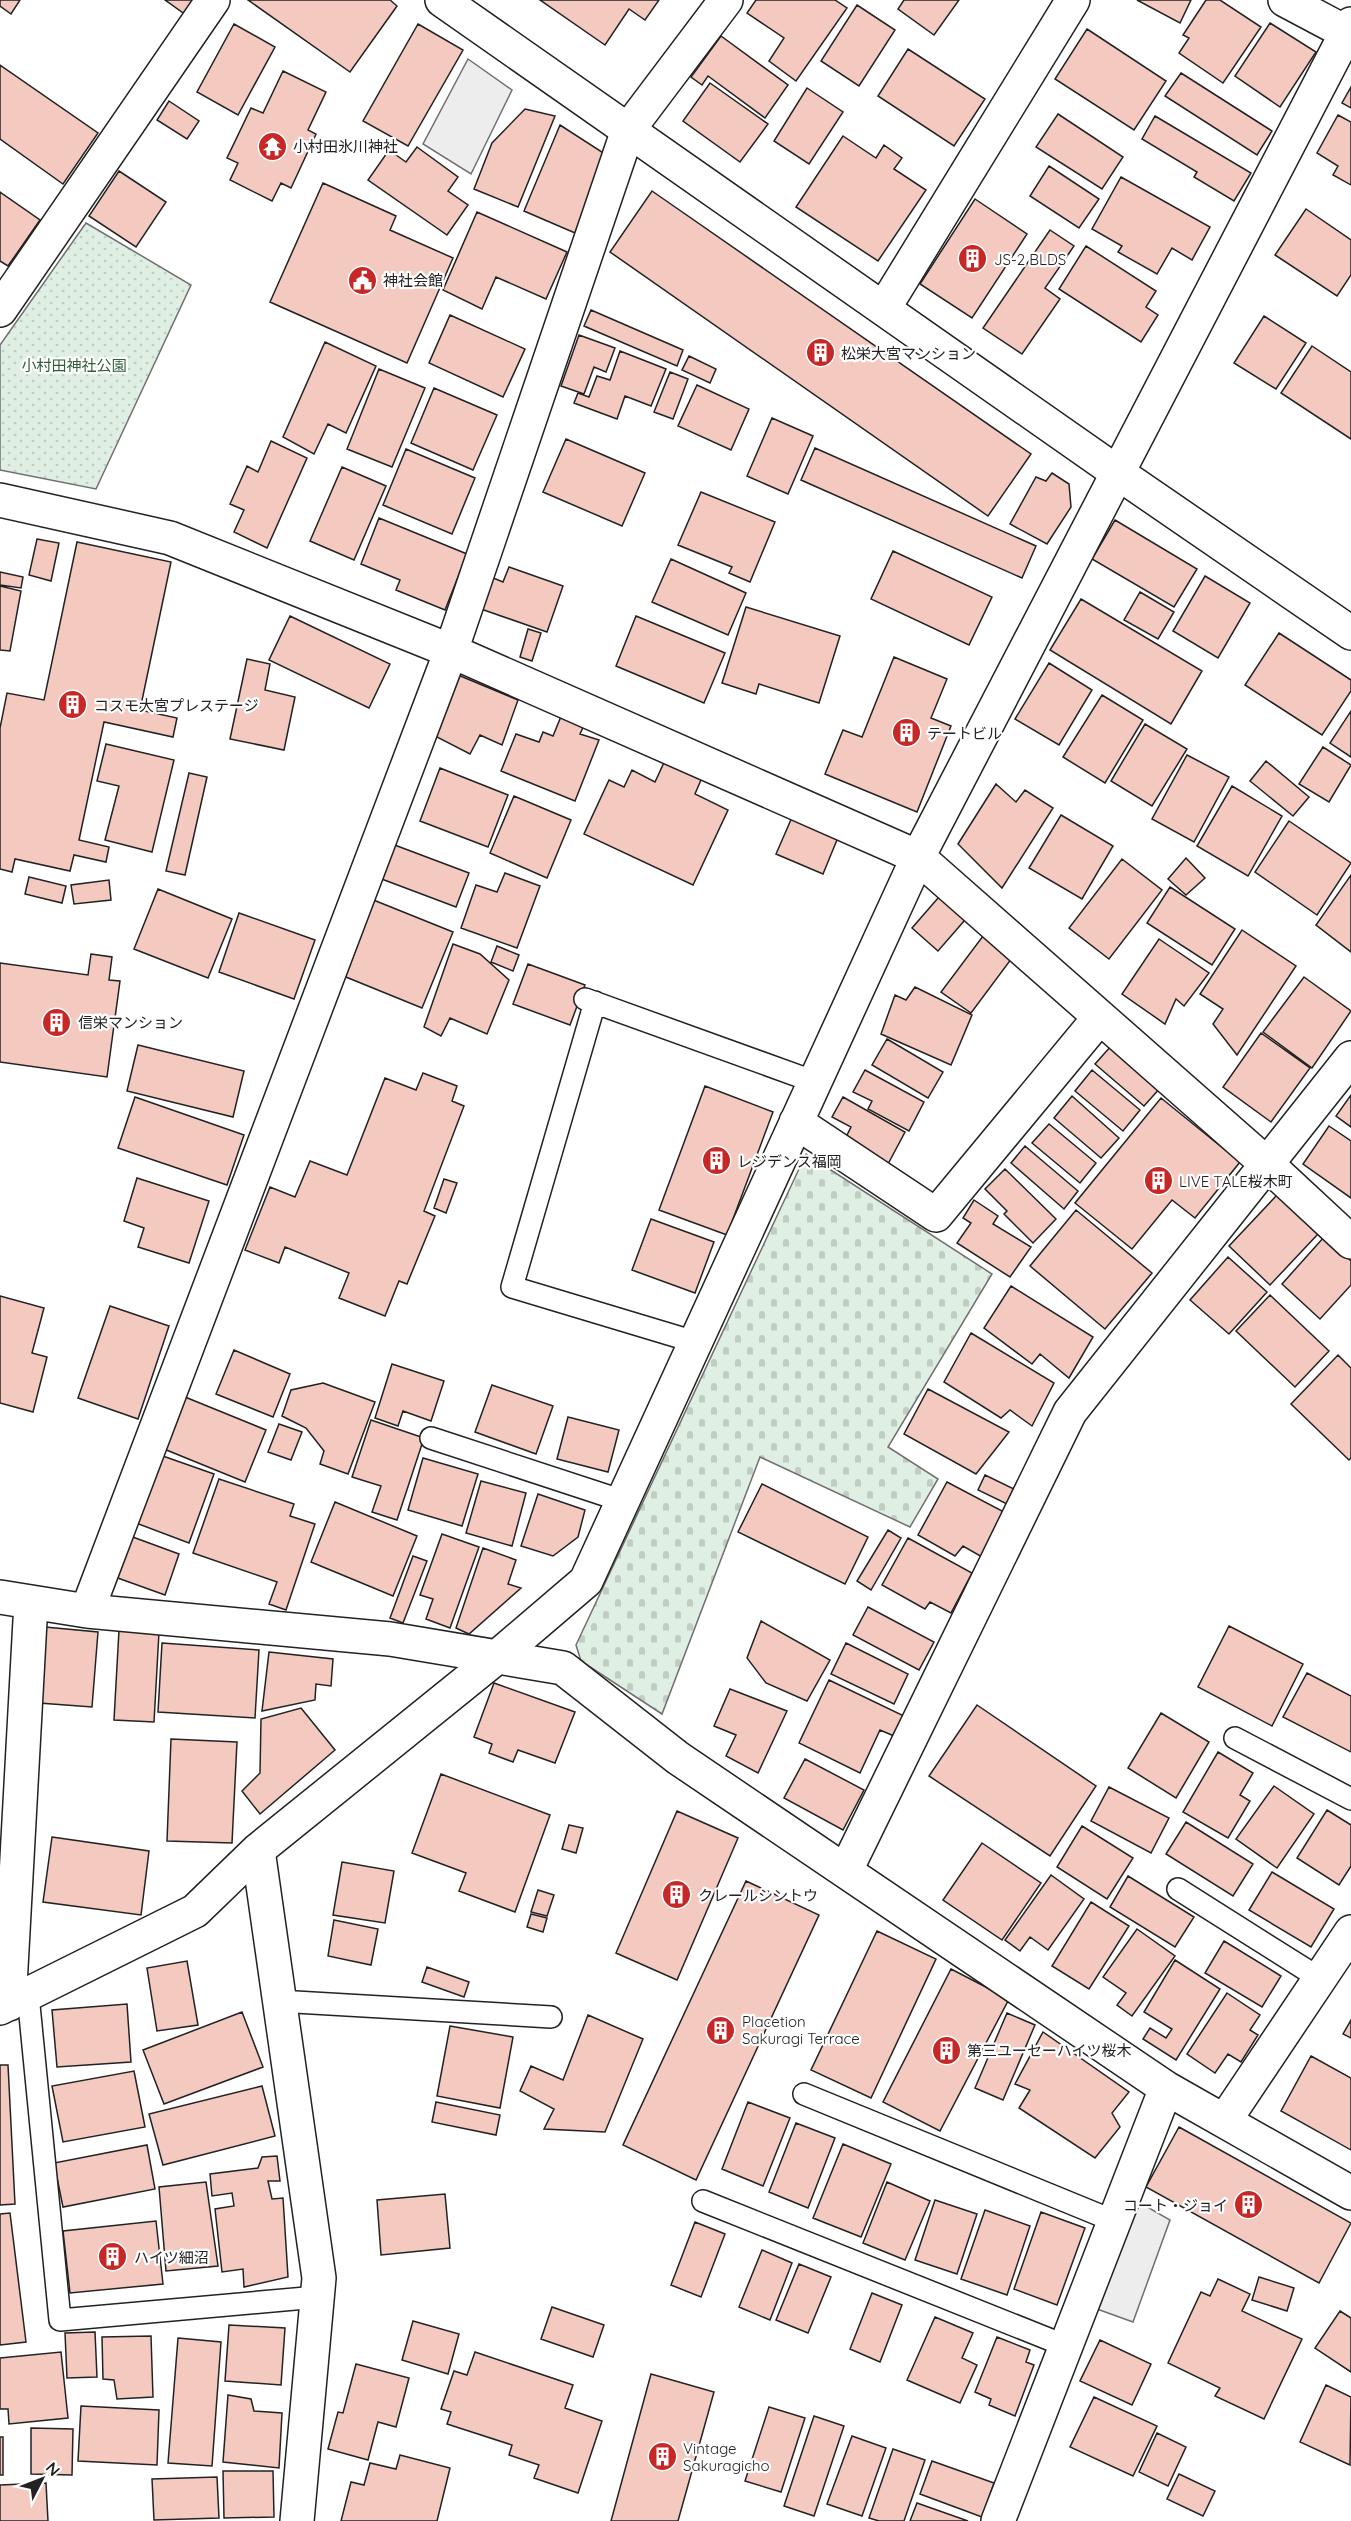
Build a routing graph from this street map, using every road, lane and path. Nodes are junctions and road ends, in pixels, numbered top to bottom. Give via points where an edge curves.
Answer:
1 (213, 0) edge
2 (442, 0) edge
3 (726, 0) edge
4 (1073, 0) edge
5 (1285, 0) edge
6 (1350, 30) edge
7 (628, 130) junction
8 (884, 308) junction
9 (0, 310) edge
10 (1118, 472) junction
11 (0, 500) edge
12 (1351, 633) edge
13 (451, 651) junction
14 (918, 857) junction
15 (1100, 1017) junction
16 (1351, 1058) edge
17 (815, 1082) junction
18 (796, 1122) junction
19 (1267, 1164) junction
20 (1351, 1242) edge
21 (695, 1342) junction
22 (431, 1438) dead end
23 (623, 1501) junction
24 (15, 1600) edge
25 (87, 1611) junction
26 (497, 1657) junction
27 (1235, 1738) dead end
28 (1351, 1799) edge
29 (258, 1850) junction
30 (846, 1870) junction
31 (1178, 1889) dead end
32 (1351, 1932) edge
33 (1320, 1978) junction
34 (278, 2001) junction
35 (12, 2002) edge
36 (551, 2017) dead end
37 (1166, 2088) junction
38 (804, 2094) dead end
39 (1225, 2120) junction
40 (1351, 2193) edge
41 (703, 2201) dead end
42 (1114, 2221) junction
43 (317, 2297) junction
44 (1066, 2346) junction
45 (297, 2521) edge
46 (998, 2521) edge

1 - 9 street
2 - 7 street
3 - 7 street
4 - 8 street
5 - 6 street
6 - 10 street
7 - 8 street
7 - 13 street
8 - 10 street
10 - 12 street
10 - 14 street
11 - 13 street via 170,538
13 - 14 street
13 - 25 street
14 - 15 street
14 - 17 street
15 - 18 street via 936,1215
15 - 19 street
16 - 19 street
17 - 18 street
17 - 21 lane via 590,1000 512,1287
18 - 21 street
19 - 20 street
19 - 30 street via 1070,1412
21 - 23 street
22 - 23 lane
23 - 26 street via 586,1581
24 - 25 street
24 - 35 street
25 - 26 street via 390,1639
26 - 29 street
26 - 30 street via 563,1668 678,1758
27 - 28 lane
29 - 34 street
29 - 35 street via 195,1911
30 - 37 street
31 - 33 lane
32 - 33 street
33 - 39 street
34 - 36 lane
34 - 43 street via 319,2278
35 - 43 lane via 60,2320
37 - 39 street
37 - 42 street
38 - 42 lane
39 - 40 street
41 - 44 lane
42 - 44 street
43 - 45 street
44 - 46 street

